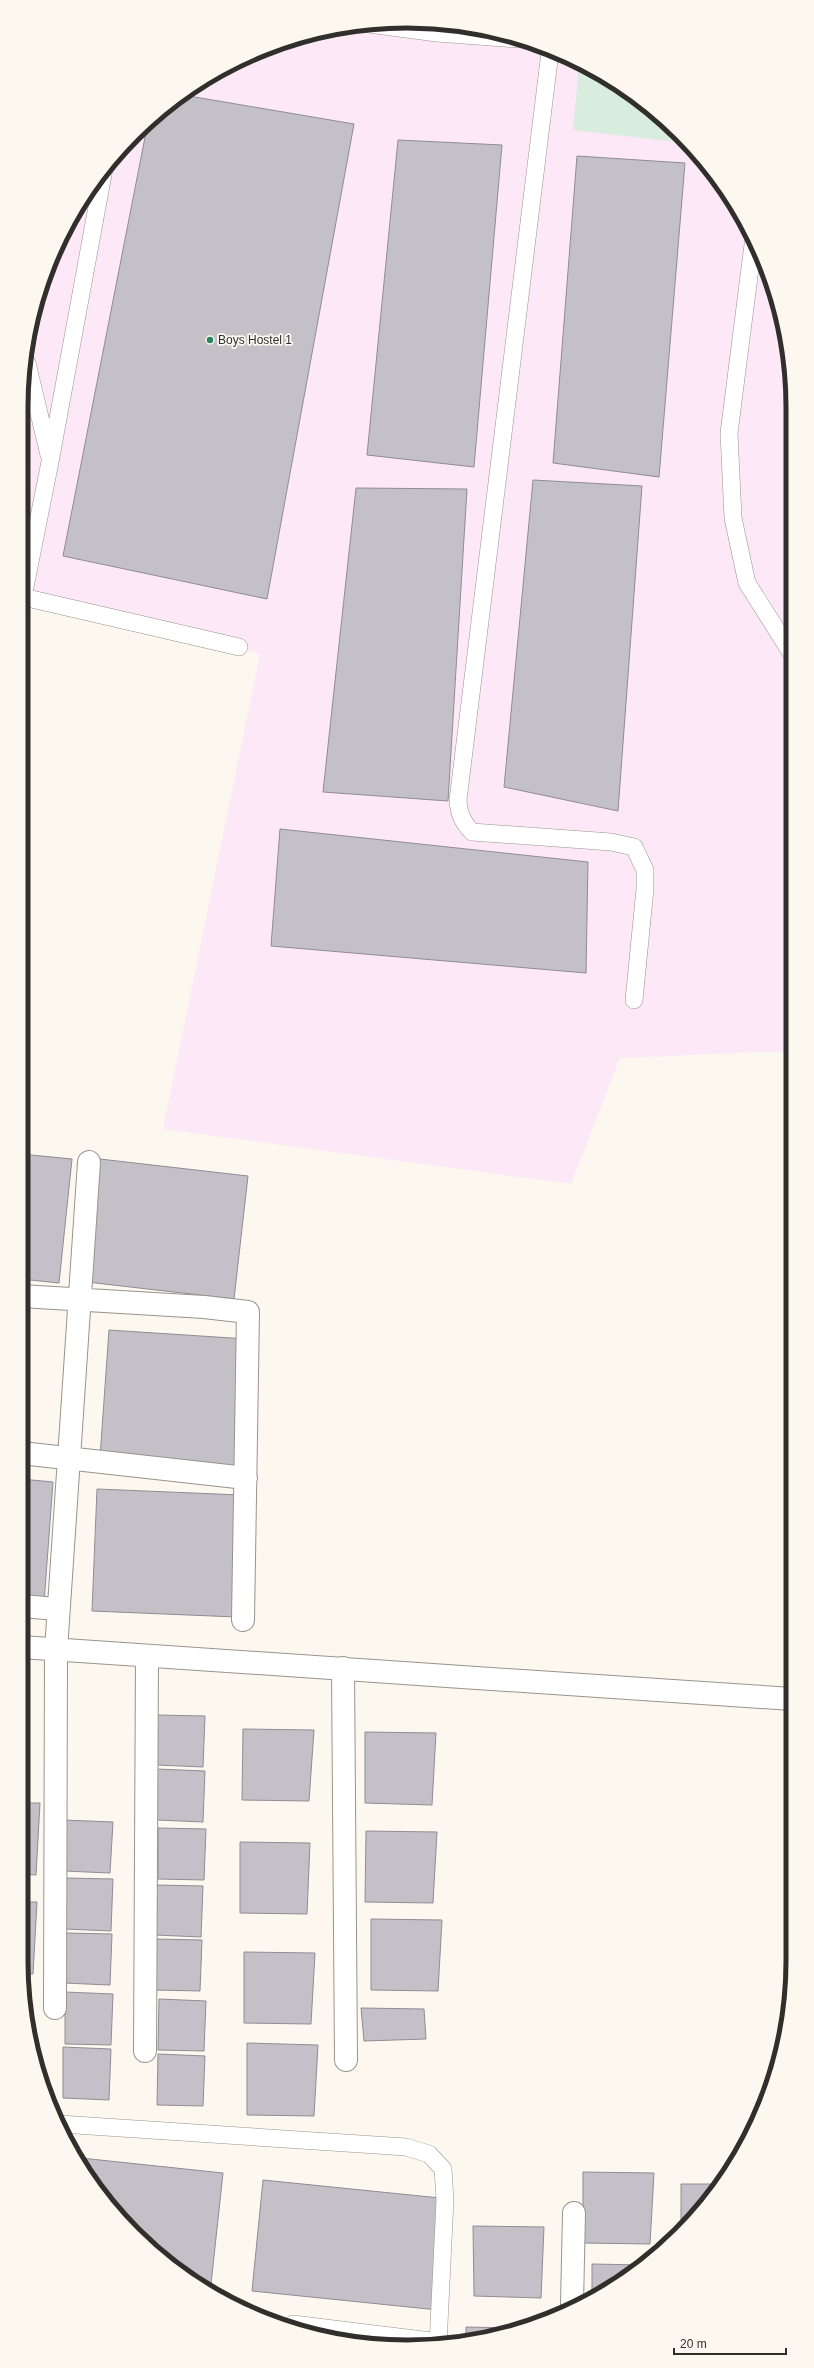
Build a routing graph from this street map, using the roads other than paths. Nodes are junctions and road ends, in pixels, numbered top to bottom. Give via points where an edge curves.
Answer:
1 (550, 56) edge
2 (102, 182) edge
3 (752, 251) edge
4 (30, 374) edge
5 (50, 462) junction
6 (28, 567) edge
7 (28, 597) edge
8 (786, 645) edge
9 (239, 646) dead end
10 (634, 1000) dead end
11 (89, 1162) dead end
12 (28, 1297) edge
13 (79, 1301) junction
14 (28, 1454) edge
15 (68, 1458) junction
16 (246, 1478) junction
17 (28, 1607) edge
18 (58, 1609) junction
19 (244, 1620) dead end
20 (28, 1648) edge
21 (56, 1650) junction
22 (147, 1657) junction
23 (343, 1668) junction
24 (786, 1700) edge
25 (55, 2008) dead end
26 (145, 2051) dead end
27 (346, 2060) dead end
28 (65, 2124) edge
29 (574, 2213) dead end
30 (572, 2302) edge
31 (303, 2325) edge
32 (438, 2338) edge
33 (413, 2340) edge

1 - 10 lane via 458,811 462,821 472,832 611,842 634,847 645,870 645,889
2 - 5 lane
3 - 8 lane via 729,433 733,518 747,583
4 - 5 lane
5 - 6 lane
7 - 9 lane
11 - 13 street
12 - 13 street
13 - 15 street
13 - 16 street via 204,1307 248,1312
14 - 15 street
15 - 16 street
15 - 18 street
16 - 19 street
17 - 18 street
18 - 21 street
20 - 21 street
21 - 22 street
21 - 25 street
22 - 23 street
22 - 26 street
23 - 24 street
23 - 27 street
28 - 32 lane via 406,2147 429,2154 443,2169 445,2200
29 - 30 street
31 - 33 lane

